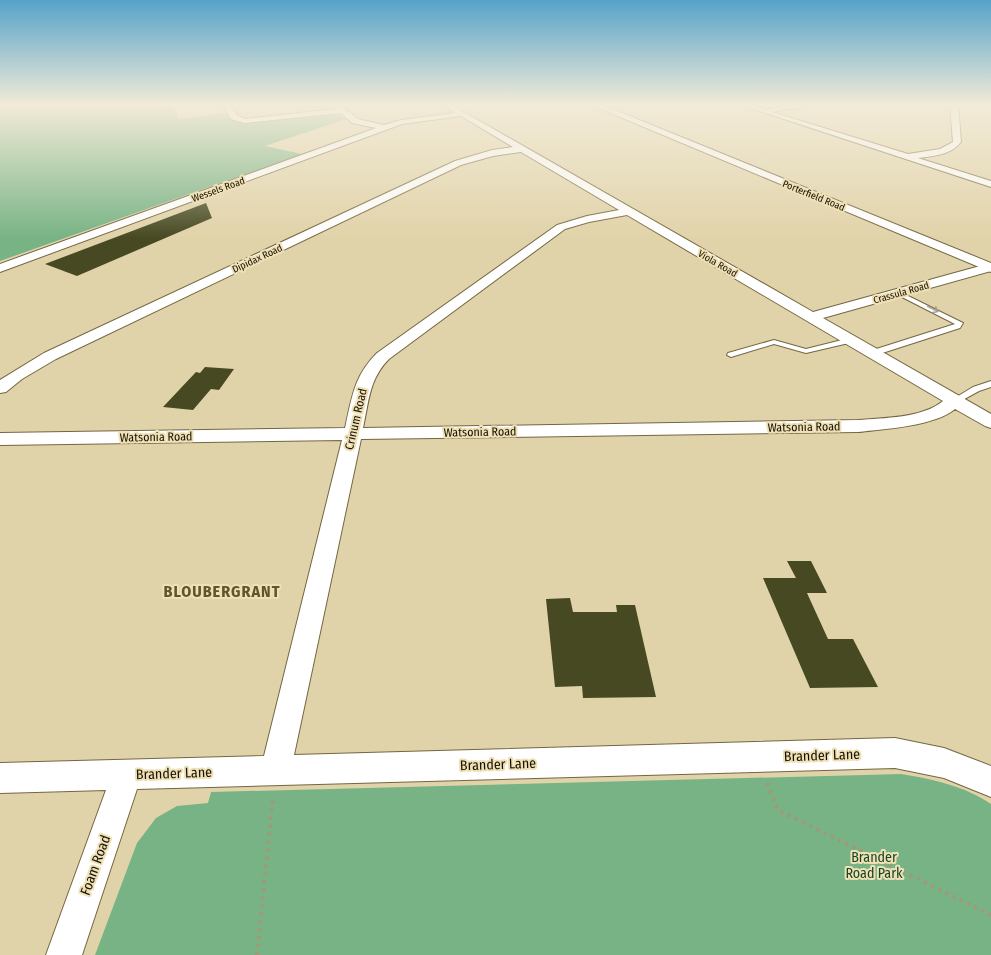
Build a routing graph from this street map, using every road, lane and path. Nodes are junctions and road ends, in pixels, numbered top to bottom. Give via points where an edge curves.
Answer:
1 (329, 149) edge
2 (522, 149) joint
3 (702, 149) edge
4 (881, 149) edge
5 (950, 149) edge
6 (907, 157) junction
7 (991, 184) edge
8 (629, 211) junction
9 (990, 267) edge
10 (0, 268) edge
11 (898, 293) junction
12 (812, 317) junction
13 (850, 340) junction
14 (873, 353) junction
15 (731, 355) dead end
16 (991, 384) edge
17 (0, 388) edge
18 (954, 400) junction
19 (991, 422) edge
20 (352, 434) junction
21 (0, 439) edge
22 (757, 757) junction
23 (275, 771) junction
24 (127, 775) junction
25 (0, 778) edge
26 (991, 782) edge
27 (991, 915) edge
28 (64, 955) edge
29 (257, 955) edge

1 - 10 street, Wessels Road
2 - 8 street, Viola Road
2 - 17 street, Dipidax Road via 492,153 458,163 50,356
3 - 9 street, Porterfield Road
4 - 6 street
5 - 6 street
6 - 7 street
8 - 12 street, Viola Road
8 - 20 street, Crinum Road via 587,219 561,228 382,356 364,380
9 - 11 street, Crassula Road
11 - 12 street, Crassula Road
11 -> 14 lane via 959,323 957,326
12 - 13 street, Viola Road
13 - 14 street, Viola Road
13 - 15 lane via 806,351 774,342
14 - 18 street, Viola Road
16 - 18 lane
18 - 19 street, Viola Road
18 - 20 street, Watsonia Road via 942,411 921,417 858,426
20 - 21 street, Watsonia Road
20 - 23 street, Crinum Road
22 - 23 street, Brander Lane
22 - 26 street, Brander Lane via 895,753 948,763
22 - 27 path via 778,810
23 - 24 street, Brander Lane
23 - 29 path
24 - 25 street, Brander Lane
24 - 28 street, Foam Road

